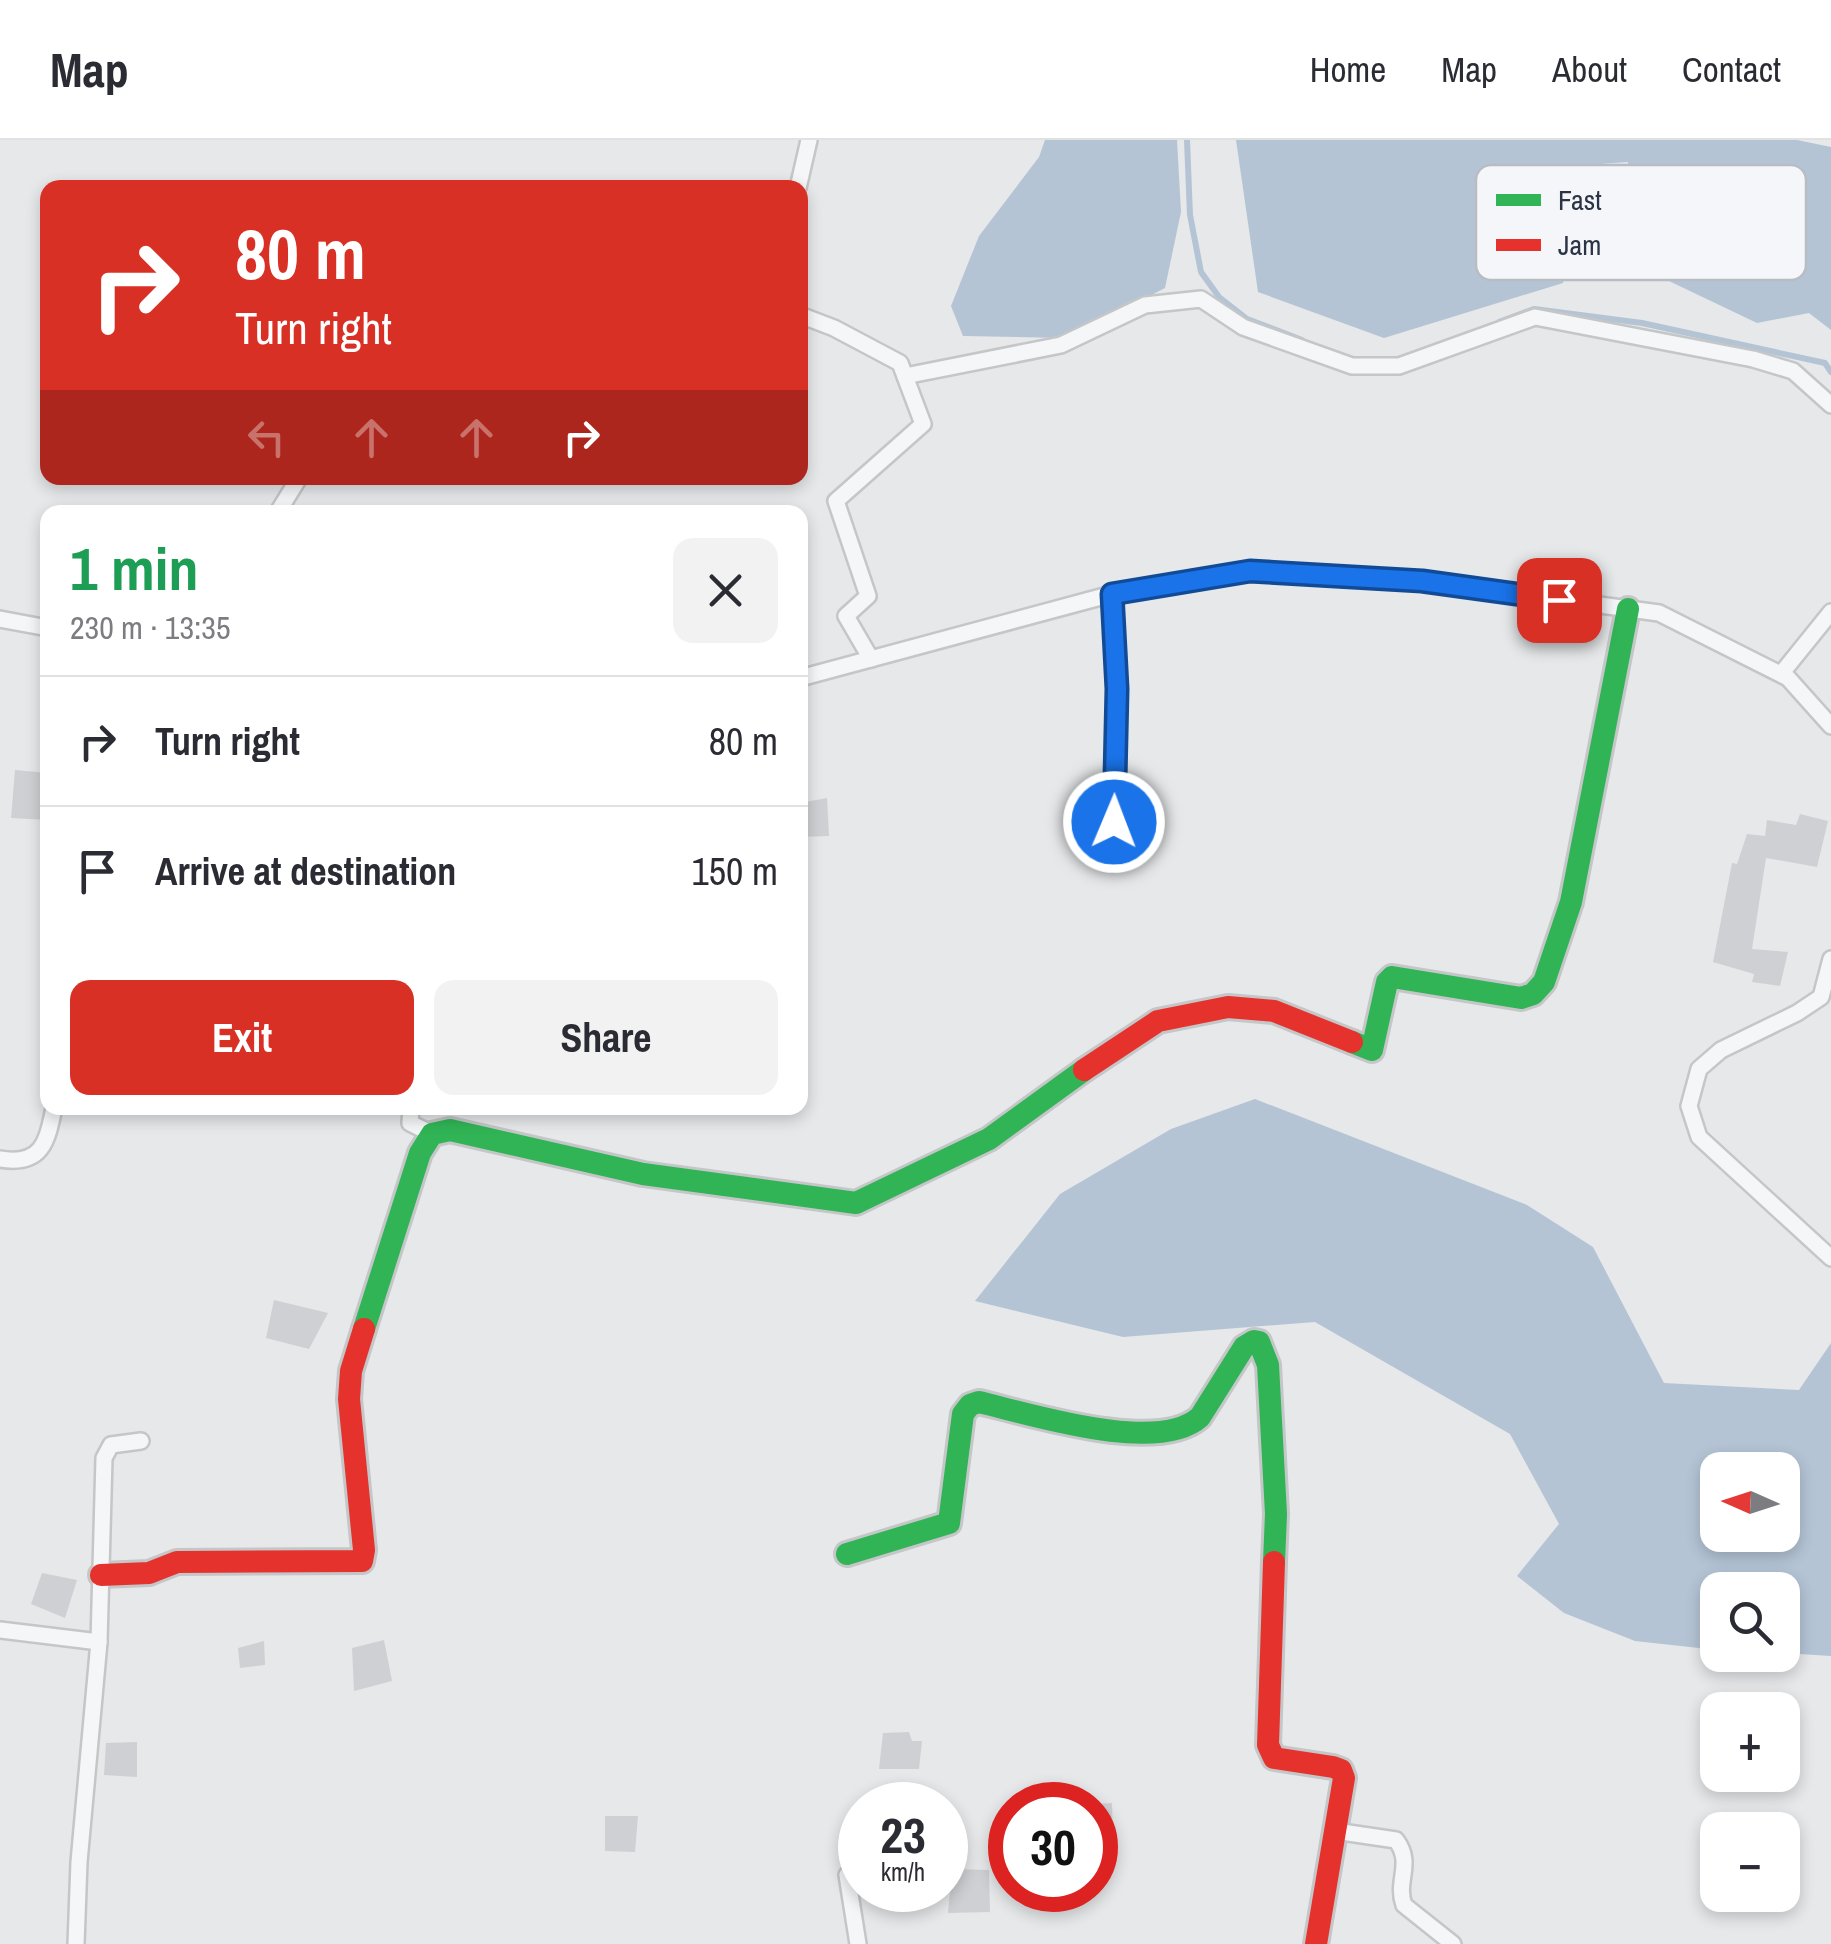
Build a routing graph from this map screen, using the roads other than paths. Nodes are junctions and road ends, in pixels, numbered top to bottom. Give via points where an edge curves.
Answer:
1 (809, 140) edge
2 (800, 180) edge
3 (808, 317) edge
4 (905, 376) junction
5 (1831, 405) edge
6 (1112, 594) junction
7 (1628, 609) junction
8 (1831, 612) edge
9 (0, 619) edge
10 (40, 626) edge
11 (872, 659) junction
12 (1781, 674) junction
13 (808, 676) edge
14 (1831, 726) edge
15 (1113, 855) dead end
16 (1831, 959) edge
17 (53, 1115) edge
18 (411, 1115) edge
19 (432, 1134) junction
20 (0, 1158) edge
21 (1831, 1258) edge
22 (140, 1442) dead end
23 (847, 1554) dead end
24 (101, 1575) junction
25 (0, 1630) edge
26 (99, 1642) junction
27 (1335, 1831) junction
28 (852, 1912) edge
29 (76, 1944) edge
30 (858, 1944) edge
31 (1316, 1944) edge
32 (1453, 1944) edge

1 - 2 street
3 - 4 street via 900,363
4 - 5 street via 1060,345 1145,305 1201,299 1243,327 1352,366 1399,366 1536,317 1793,371
4 - 11 street via 922,424 836,500 868,596 846,616
6 - 7 street via 1250,571 1422,581
6 - 11 street
6 - 15 street
7 - 12 street via 1658,613
7 - 19 street via 1571,902 1544,982 1533,994 1521,998 1392,977 1372,1050 1274,1011 1228,1007 1158,1021 989,1139 856,1203 643,1174 450,1130
8 - 12 street
9 - 10 street
11 - 13 street
12 - 14 street
16 - 21 street via 1821,996 1720,1050 1699,1069 1690,1106 1699,1137
17 - 20 street via 47,1142 35,1155
18 - 19 street via 410,1123
19 - 24 street via 351,1371 362,1560 177,1562 149,1573
22 - 24 street via 106,1450
23 - 27 street via 949,1524 970,1405 1112,1430 1172,1432 1201,1416 1244,1347 1259,1342 1268,1364 1276,1514 1268,1745 1282,1762 1341,1770
24 - 26 street
25 - 26 street
26 - 29 street
27 - 31 street
27 - 32 street via 1396,1840 1406,1857 1404,1905
28 - 30 street

